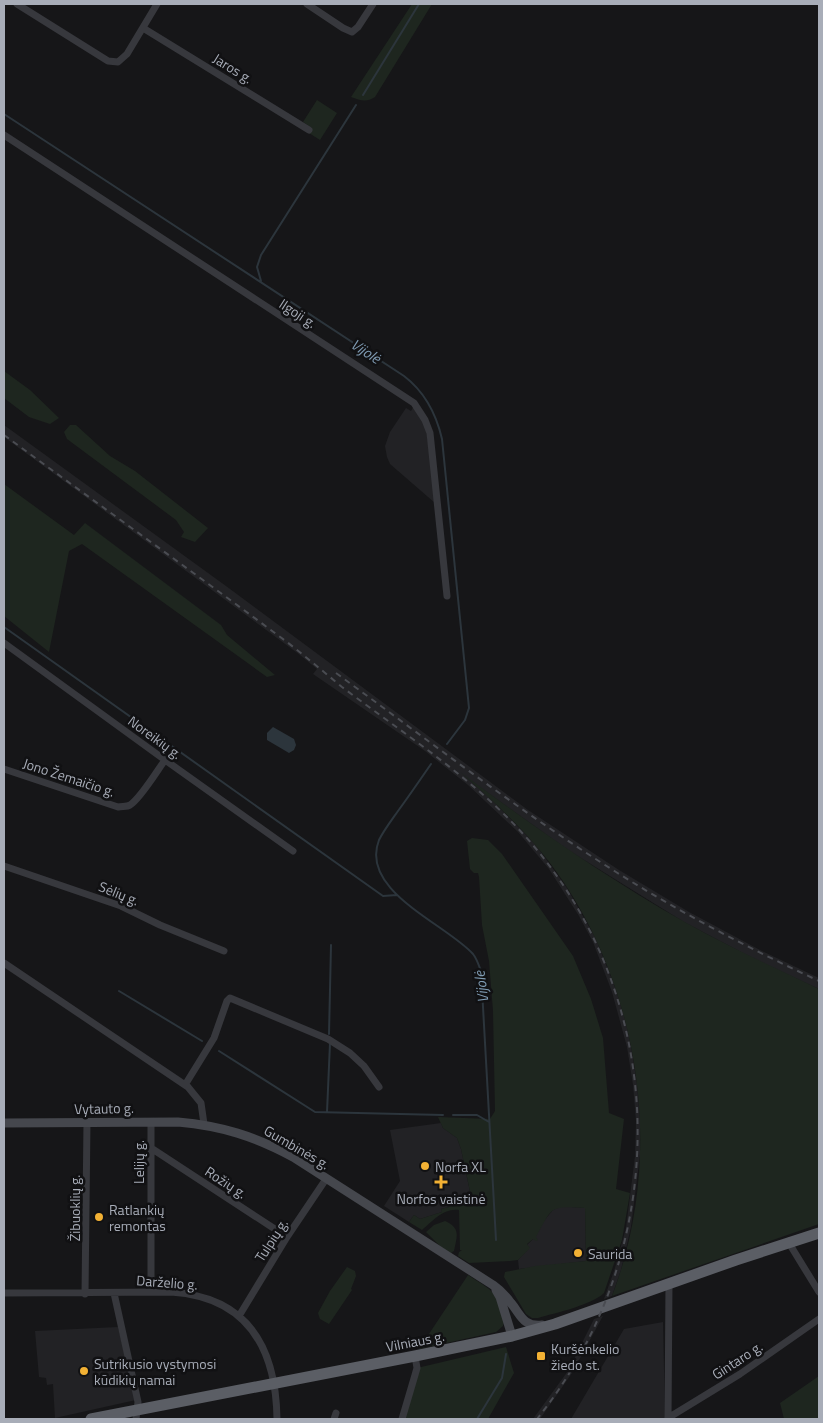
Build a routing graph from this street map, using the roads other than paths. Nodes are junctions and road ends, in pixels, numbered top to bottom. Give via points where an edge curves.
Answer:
1 (17, 4) edge
2 (157, 4) edge
3 (307, 4) edge
4 (373, 4) edge
5 (143, 28) junction
6 (309, 130) dead end
7 (4, 135) edge
8 (447, 596) dead end
9 (4, 643) edge
10 (165, 760) junction
11 (4, 769) edge
12 (294, 850) dead end
13 (4, 866) edge
14 (224, 951) dead end
15 (4, 963) edge
16 (185, 1085) junction
17 (379, 1087) dead end
18 (87, 1122) junction
19 (151, 1122) junction
20 (4, 1123) edge
21 (204, 1124) junction
22 (151, 1148) junction
23 (326, 1179) junction
24 (819, 1227) edge
25 (819, 1233) edge
26 (287, 1237) junction
27 (789, 1241) junction
28 (668, 1284) junction
29 (493, 1285) junction
30 (151, 1292) junction
31 (819, 1292) edge
32 (4, 1293) edge
33 (114, 1293) junction
34 (86, 1294) junction
35 (238, 1316) junction
36 (819, 1319) edge
37 (555, 1324) junction
38 (512, 1336) junction
39 (415, 1356) junction
40 (275, 1384) junction
41 (136, 1415) edge
42 (91, 1419) edge
43 (277, 1419) edge
44 (402, 1419) edge
45 (668, 1419) edge

1 - 5 street via 108,61 118,62 127,54
2 - 5 street
3 - 4 street via 352,32
5 - 6 street, Jaros g.
7 - 8 street, Ilgoji g. via 414,403 430,433
9 - 10 street, Noreikių g.
10 - 11 street, Jono Žemaičio g. via 129,806 118,806
10 - 12 street, Noreikių g.
13 - 14 street, Sėlių g. via 121,906
15 - 16 street
16 - 17 street via 214,1038 230,998 328,1038 364,1066
16 - 21 street via 202,1103
18 - 19 main road, Vytauto g.
18 - 20 main road, Vytauto g.
18 - 34 street, Žibuoklių g.
19 - 21 main road, Vytauto g.
19 - 22 street, Lelijų g.
21 - 23 main road, Gumbinės g. via 263,1141
22 - 26 street, Rožių g.
22 - 30 street, Lelijų g.
23 - 26 street, Tulpių g.
23 - 29 main road, Gumbinės g.
24 - 27 highway, Vilniaus g.
25 - 27 highway, Vilniaus g.
26 - 35 street, Tulpių g.
27 - 28 highway, Vilniaus g.
27 - 31 street
28 - 37 highway, Vilniaus g.
28 - 45 street, Gintaro g.
29 - 37 main road, Gumbinės g. via 503,1293 522,1320 535,1326
29 - 38 main road
30 - 33 street, Darželio g.
30 - 35 street, Darželio g. via 201,1297
32 - 34 street, Darželio g.
33 - 34 street, Darželio g.
33 - 41 street via 138,1402
35 - 40 street, Darželio g. via 261,1341
36 - 45 street, Gintaro g.
37 - 38 highway, Vilniaus g.
38 - 39 highway, Vilniaus g.
39 - 40 highway, Vilniaus g.
39 - 44 street via 416,1375
40 - 41 highway, Vilniaus g.
40 - 43 street, Darželio g.
41 - 42 highway, Vilniaus g.

